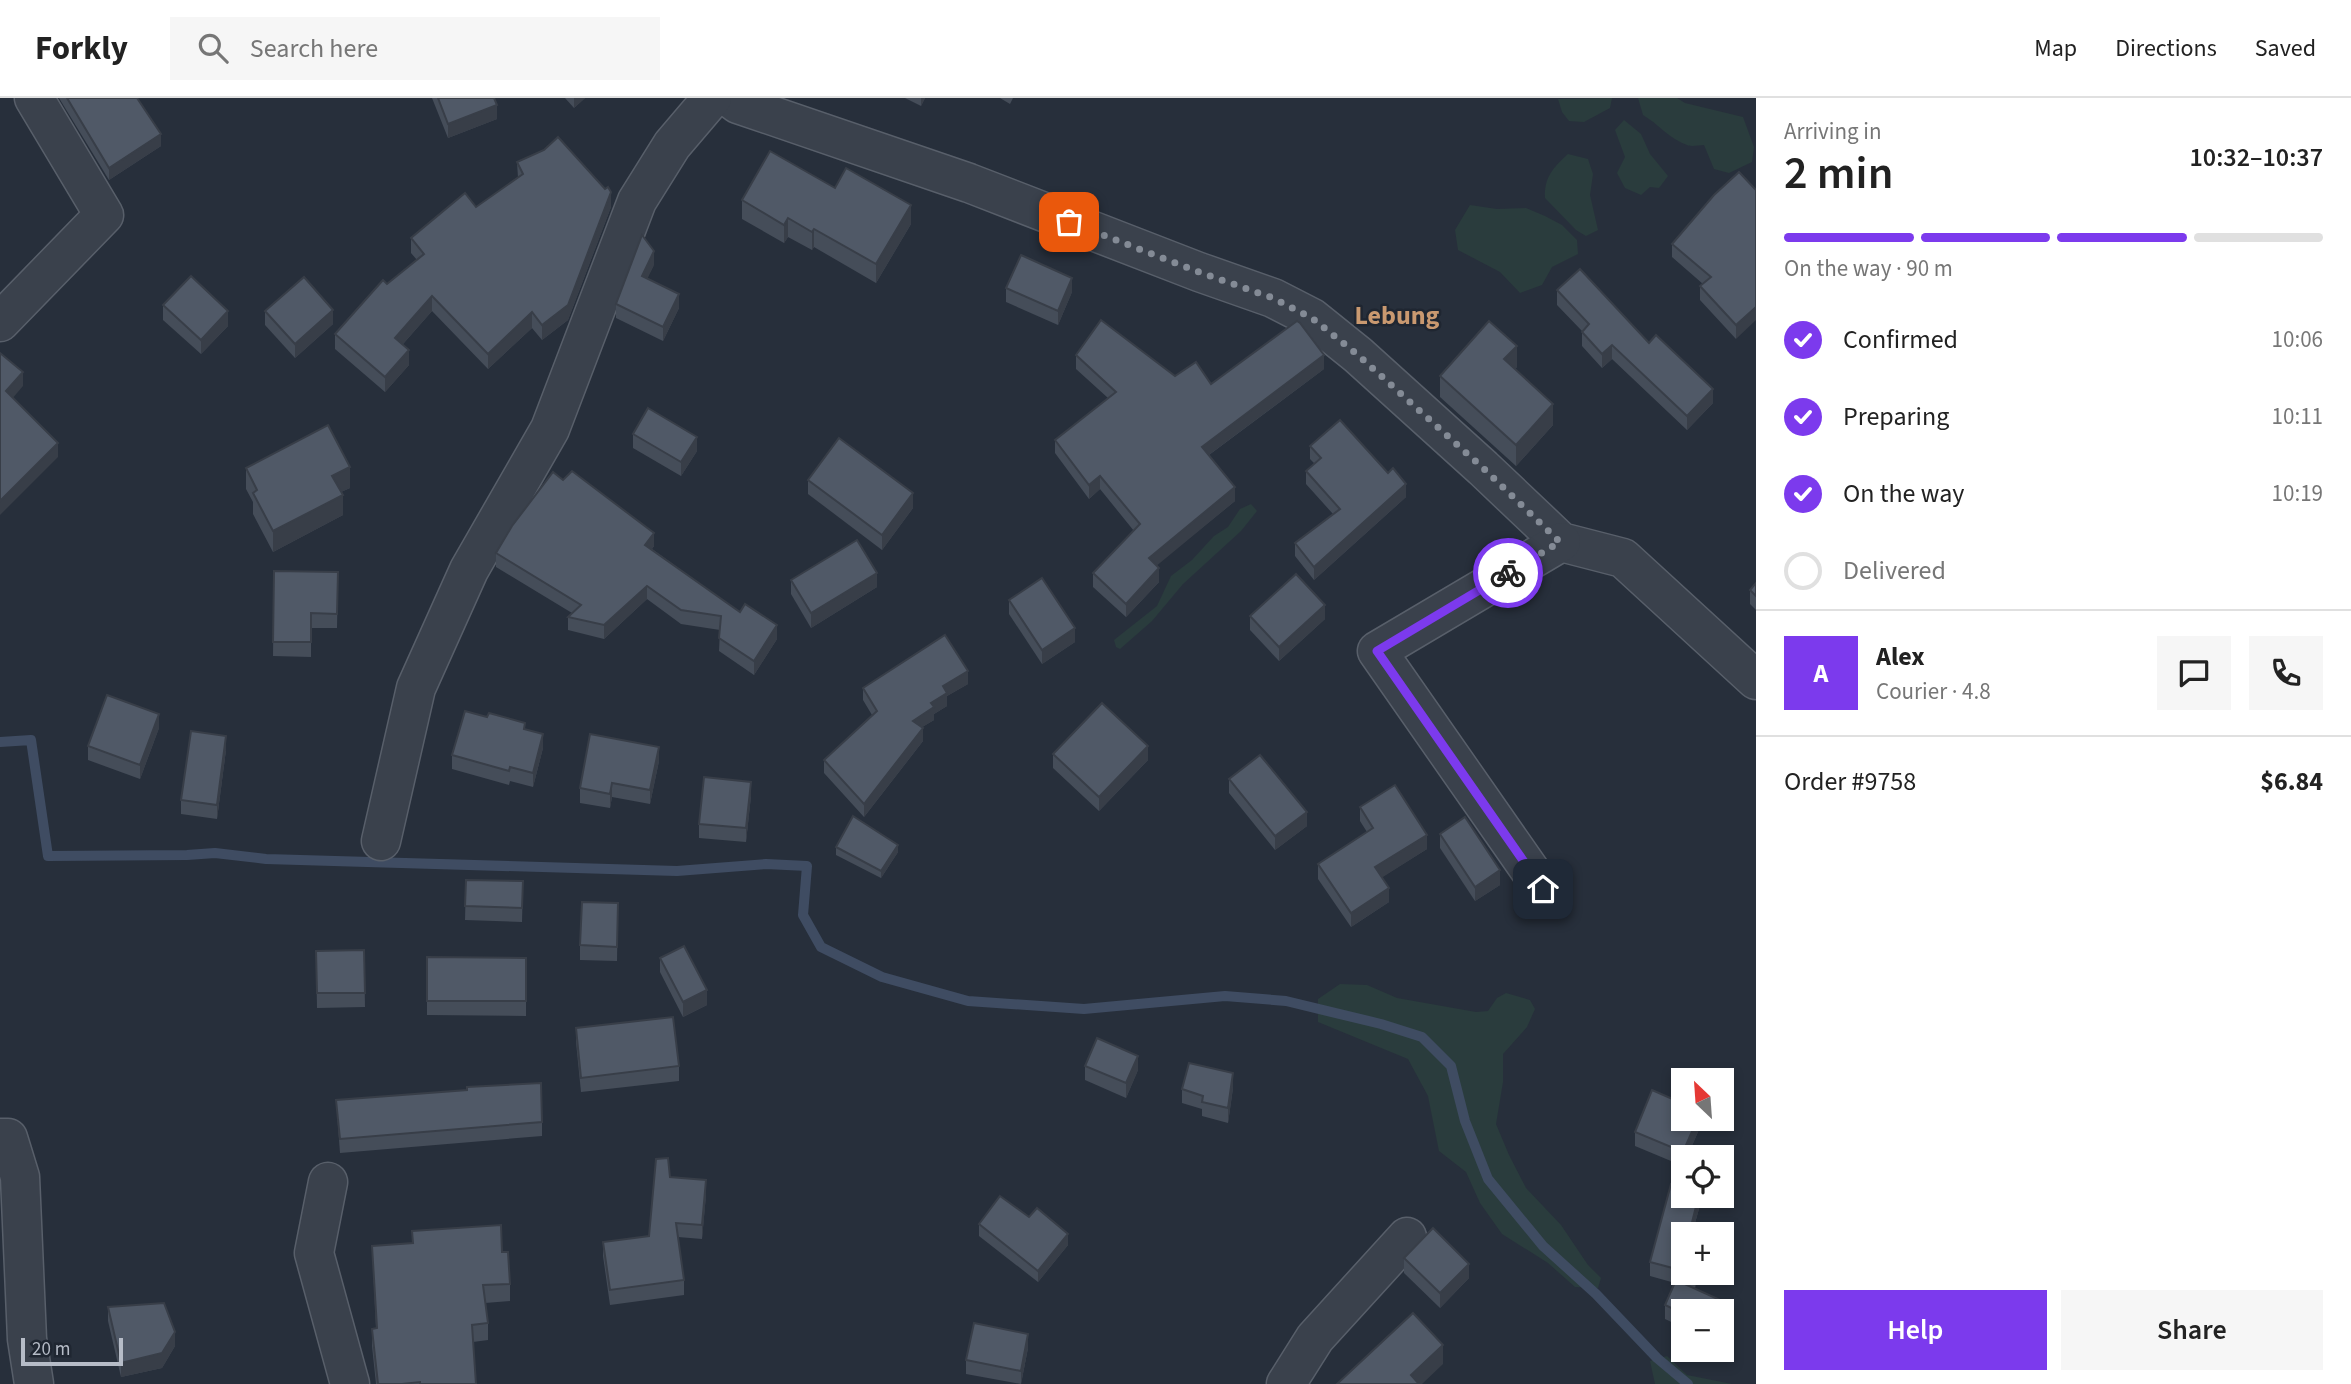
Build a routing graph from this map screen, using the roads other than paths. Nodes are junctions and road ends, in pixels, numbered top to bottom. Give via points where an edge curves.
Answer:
1 (34, 98) edge
2 (712, 98) edge
3 (730, 98) edge
4 (0, 322) edge
5 (1560, 542) junction
6 (1756, 680) edge
7 (381, 841) dead end
8 (1543, 889) dead end
9 (0, 1138) edge
10 (328, 1182) dead end
11 (1408, 1237) dead end
12 (34, 1384) edge
13 (350, 1384) edge
14 (1286, 1384) edge

1 - 4 street via 104,215
2 - 7 street via 672,145 637,201 550,429 469,570 416,688
3 - 5 street via 969,183 1273,298 1312,318
5 - 6 street via 1623,558
5 - 8 street via 1377,651
9 - 12 street via 8,1138 20,1177 27,1339
10 - 13 street via 314,1253
11 - 14 street via 1315,1338

